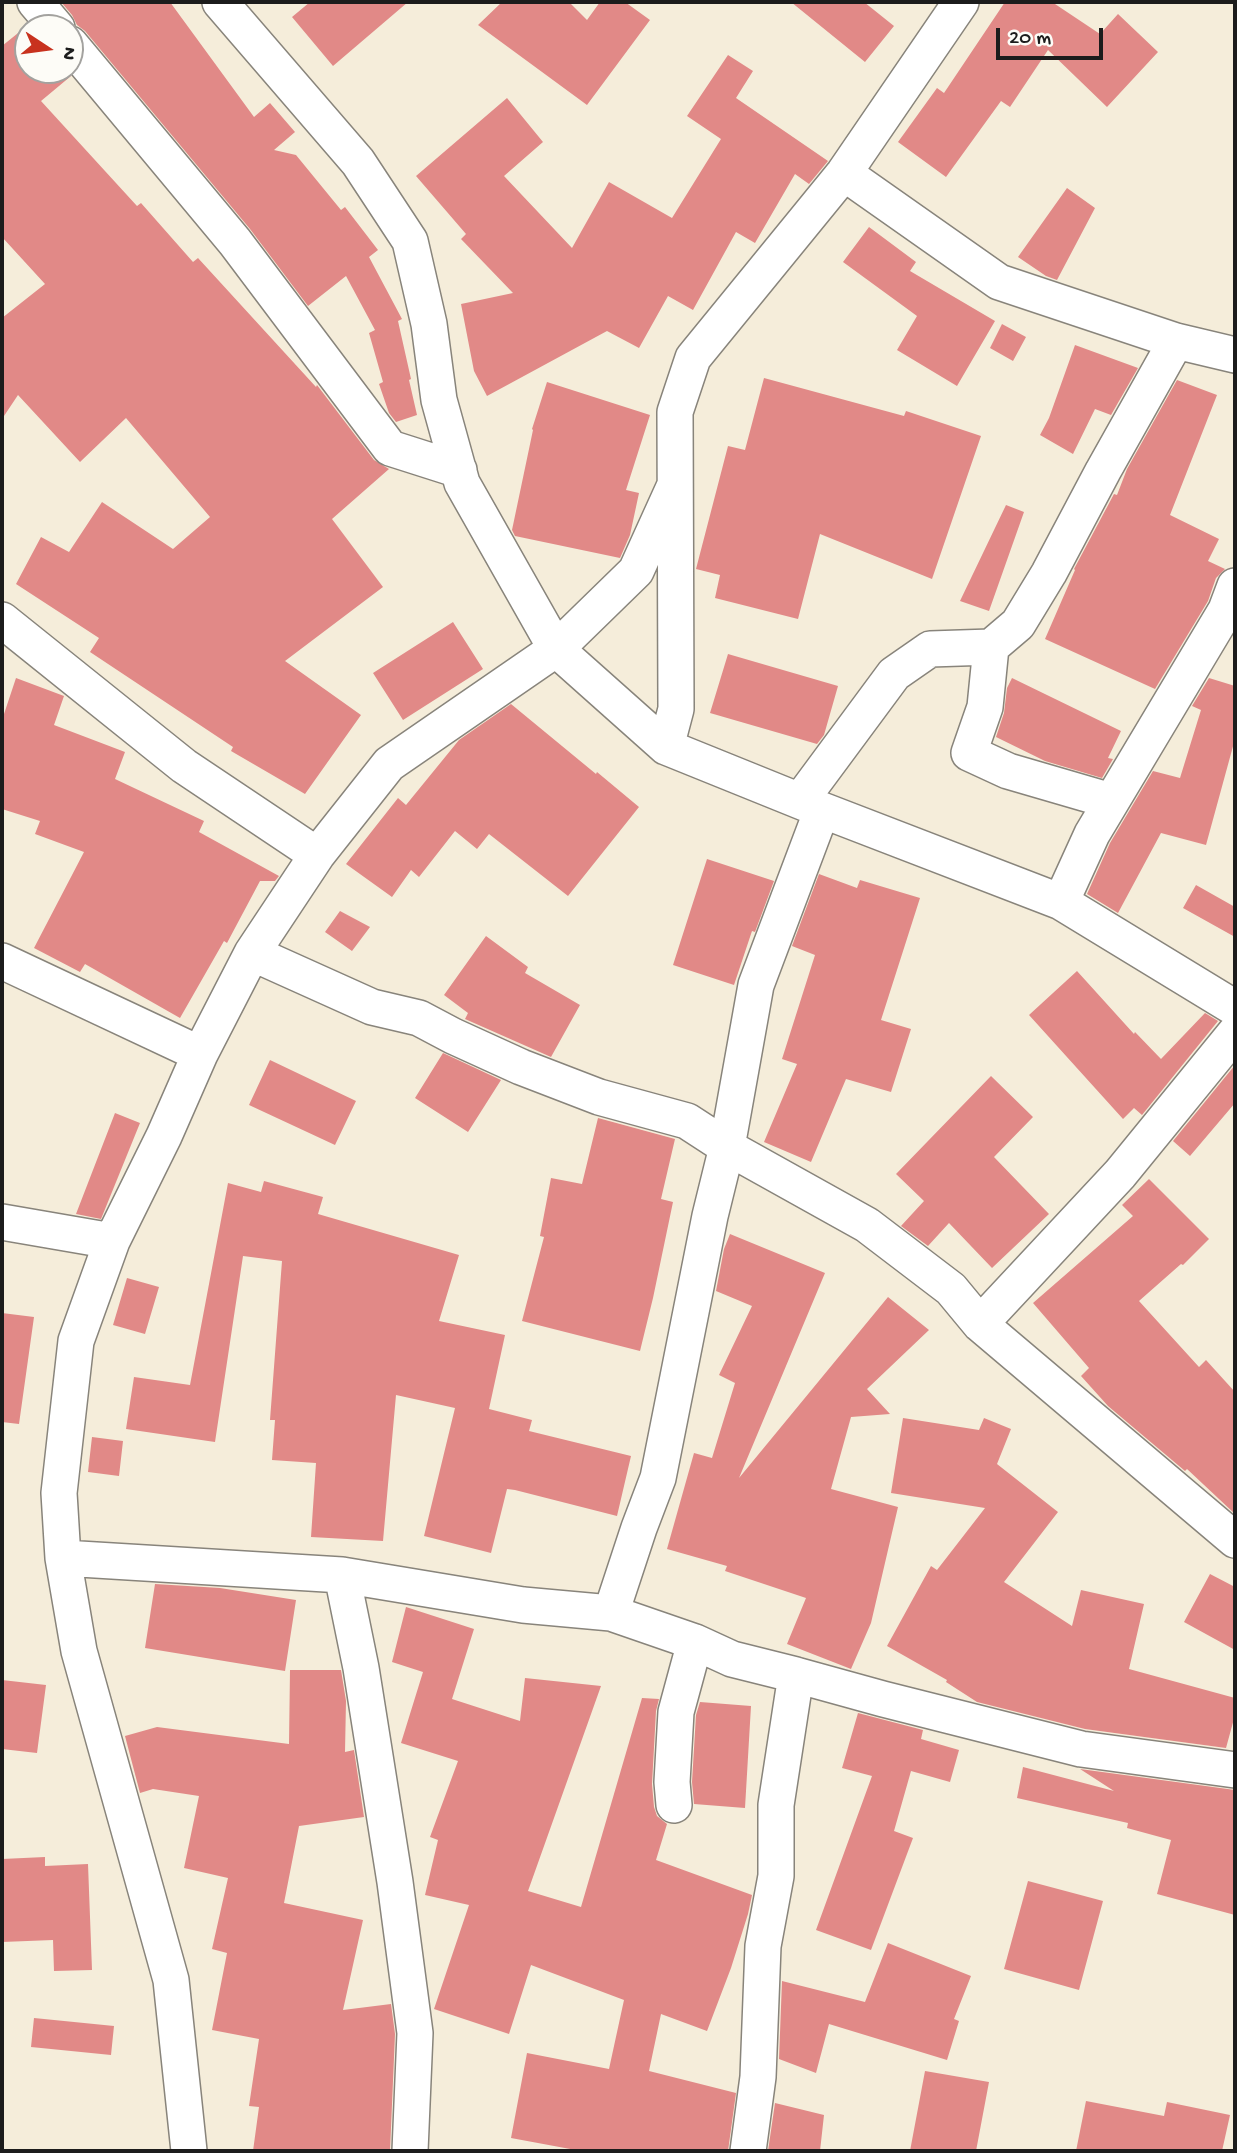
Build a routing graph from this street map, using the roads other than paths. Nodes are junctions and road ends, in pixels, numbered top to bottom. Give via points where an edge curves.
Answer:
1 (961, 2) edge
2 (238, 8) edge
3 (84, 61) edge
4 (844, 173) junction
5 (1176, 341) junction
6 (1235, 355) edge
7 (458, 470) junction
8 (675, 485) junction
9 (1235, 586) edge
10 (2, 621) edge
11 (992, 647) junction
12 (556, 649) junction
13 (666, 747) junction
14 (1111, 801) junction
15 (811, 806) junction
16 (317, 855) junction
17 (1061, 902) junction
18 (252, 953) junction
19 (2, 961) edge
20 (1235, 1007) edge
21 (1235, 1033) edge
22 (200, 1054) junction
23 (727, 1147) junction
24 (2, 1222) edge
25 (112, 1241) junction
26 (980, 1324) junction
27 (1235, 1540) edge
28 (64, 1558) junction
29 (342, 1575) junction
30 (611, 1614) junction
31 (695, 1642) junction
32 (796, 1675) junction
33 (1235, 1770) edge
34 (674, 1805) dead end
35 (189, 2151) edge
36 (410, 2151) edge
37 (748, 2151) edge

1 - 4 street
2 - 7 street via 358,162 410,241 429,324 439,400
3 - 7 street via 235,242 390,448
4 - 5 street via 999,282
4 - 8 street via 693,358 675,412
5 - 6 street
5 - 11 street via 1049,573 1018,624
7 - 12 street
8 - 12 street via 636,571
8 - 13 street via 676,709
9 - 14 street via 1226,610
10 - 16 street via 184,766
11 - 14 street via 985,708 969,753 1008,771
11 - 15 street via 930,649 894,674
12 - 13 street
12 - 16 street via 389,764
13 - 15 street
14 - 17 street
15 - 17 street
15 - 23 street via 757,985
16 - 18 street
17 - 20 street
18 - 22 street
18 - 23 street via 372,1007 419,1018 521,1067 599,1097 687,1121
19 - 22 street
21 - 26 street via 1120,1174
22 - 25 street
23 - 26 street via 867,1225 951,1289
23 - 30 street via 658,1478
24 - 25 street
25 - 28 street via 76,1341 59,1493
26 - 27 street
28 - 29 street
28 - 35 street via 79,1651 171,1980
29 - 30 street via 523,1605
29 - 36 street via 396,1882 415,2034
30 - 31 street
31 - 32 street via 732,1659
31 - 34 street via 676,1712
32 - 33 street via 1081,1749
32 - 37 street via 776,1805 776,1876 763,1946 758,2077

